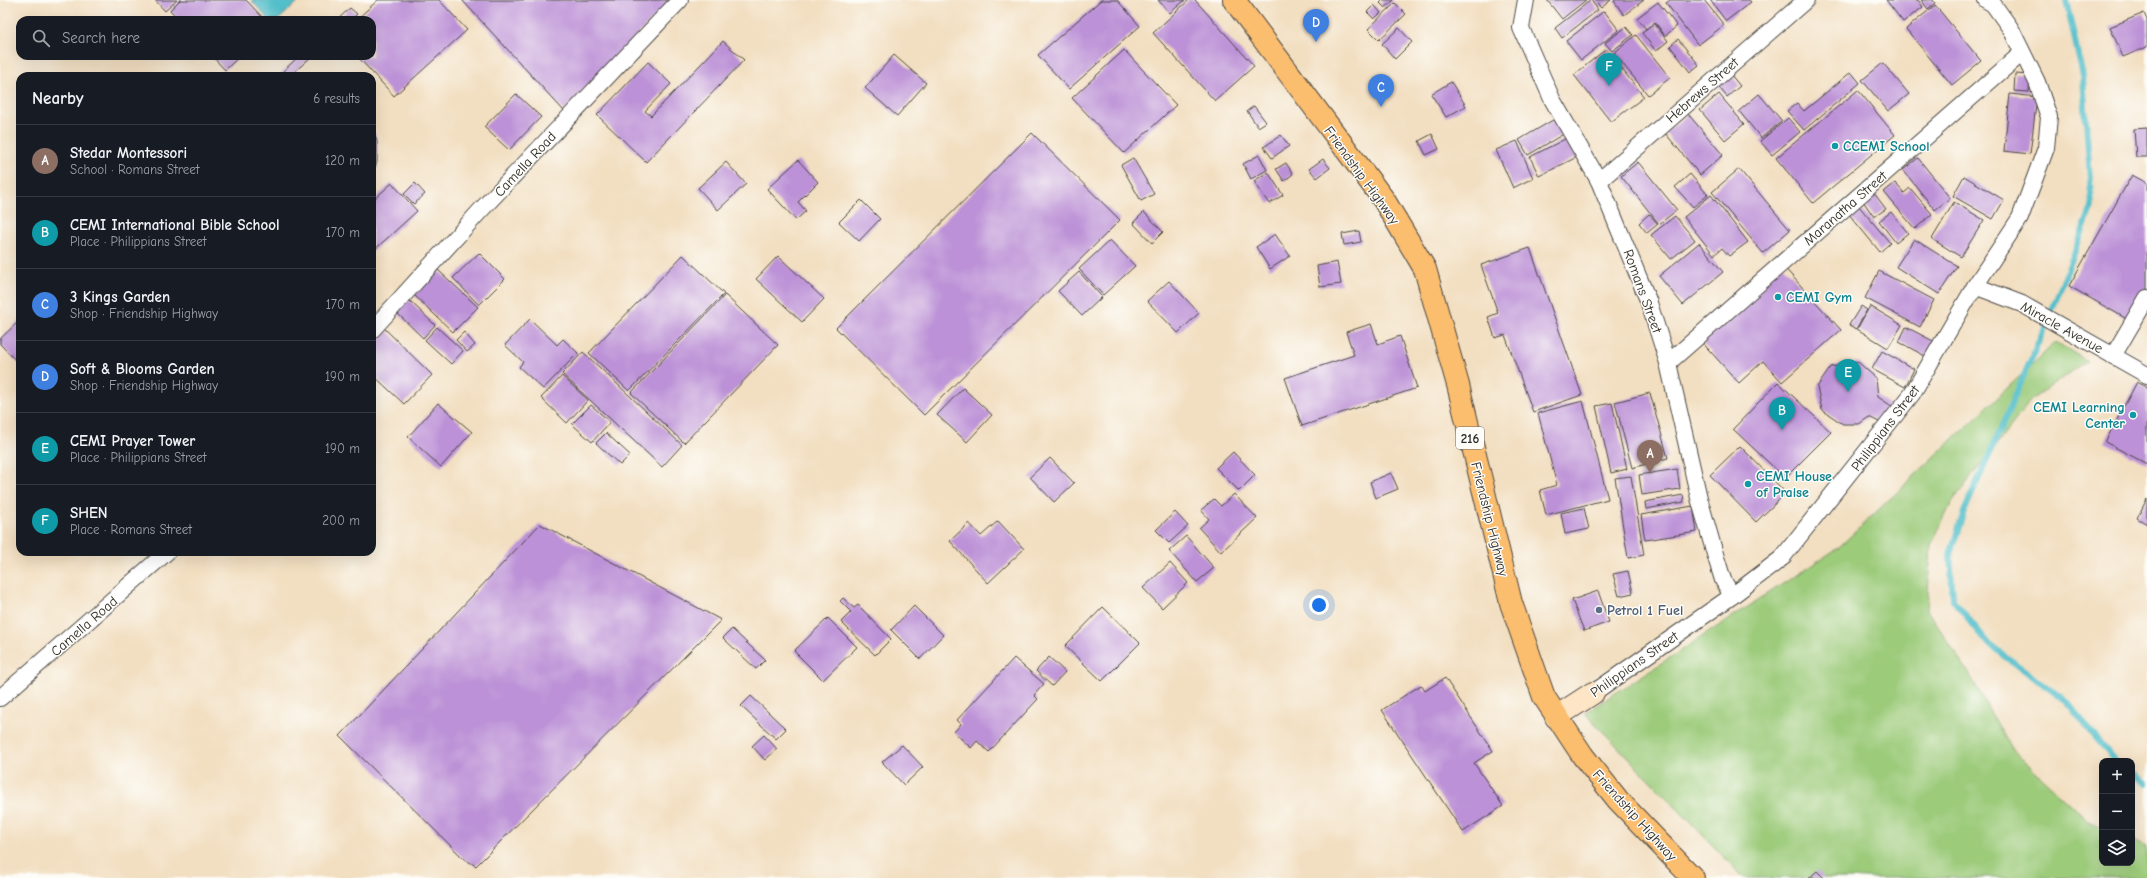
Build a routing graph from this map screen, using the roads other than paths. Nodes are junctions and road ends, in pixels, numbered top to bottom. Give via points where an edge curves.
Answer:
1 (680, 0) edge
2 (1526, 0) edge
3 (1806, 0) edge
4 (1986, 0) edge
5 (1240, 2) edge
6 (2022, 53) junction
7 (1599, 181) junction
8 (1974, 286) junction
9 (2147, 298) edge
10 (376, 326) edge
11 (2113, 356) junction
12 (1668, 363) junction
13 (2147, 375) edge
14 (162, 556) edge
15 (1732, 596) junction
16 (1593, 693) joint
17 (0, 698) edge
18 (1556, 717) junction
19 (1693, 878) edge

1 - 10 street, Camella Road via 480,211
2 - 7 street, Romans Street via 1521,28 1552,99
3 - 7 street, Hebrews Street
4 - 6 street, Philippians Street via 1993,4 2011,29
5 - 18 main road, Friendship Highway / 216 via 1384,200 1425,269 1458,385 1511,603 1544,697
6 - 8 street, Philippians Street via 2037,82 2049,117 2046,148 2020,218
6 - 12 street, Maranatha Street
7 - 12 street, Romans Street via 1648,300
8 - 11 street, Miracle Avenue via 2022,304
8 - 15 street, Philippians Street via 1912,394 1782,558
9 - 11 street
11 - 13 street, Miracle Avenue
12 - 15 street, Romans Street via 1699,498 1723,580
14 - 17 street, Camella Road
15 - 16 street, Philippians Street
16 - 18 street, Philippians Street
18 - 19 main road, Friendship Highway / 216 via 1618,800

